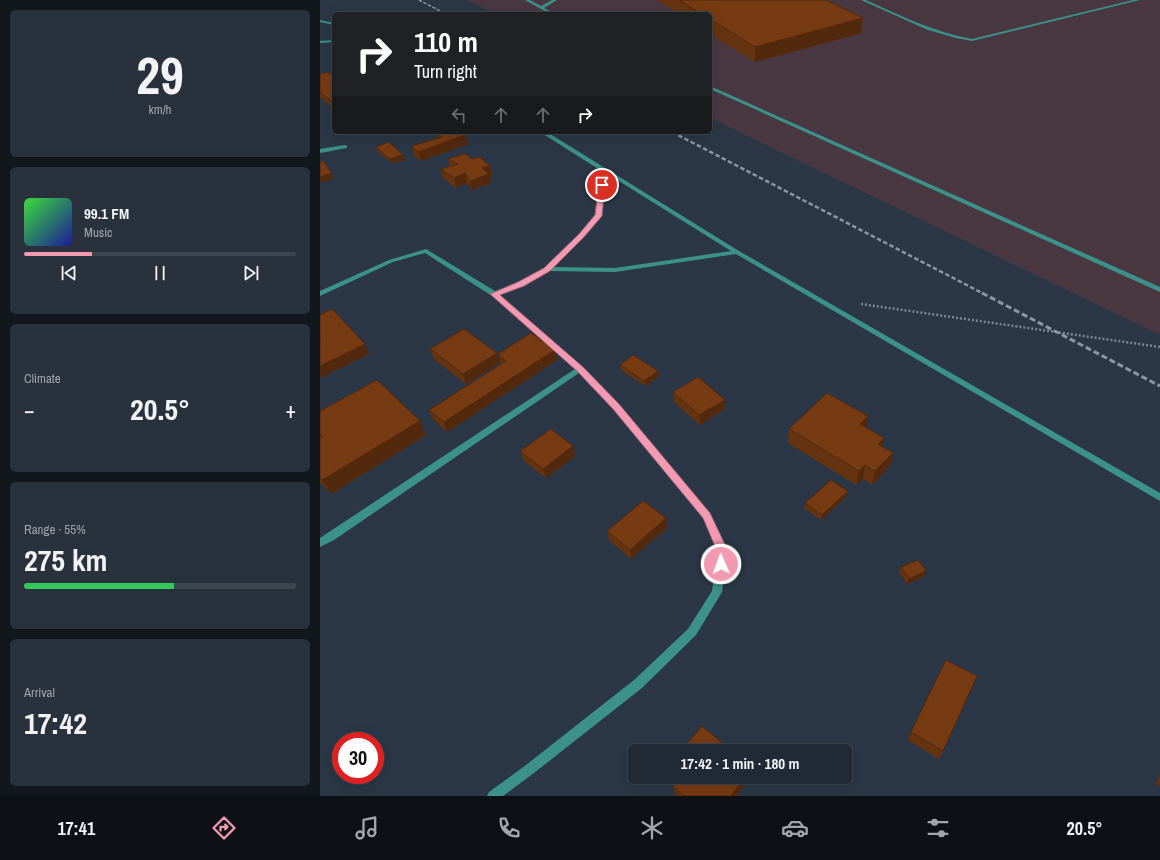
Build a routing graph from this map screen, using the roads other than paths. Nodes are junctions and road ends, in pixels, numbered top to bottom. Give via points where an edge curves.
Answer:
1 (527, 0) edge
2 (555, 0) edge
3 (863, 0) edge
4 (1138, 0) edge
5 (541, 8) junction
6 (549, 12) edge
7 (320, 21) edge
8 (332, 24) edge
9 (332, 41) edge
10 (320, 42) edge
11 (712, 88) edge
12 (546, 134) edge
13 (345, 147) dead end
14 (320, 151) edge
15 (603, 169) junction
16 (737, 252) junction
17 (547, 270) junction
18 (1160, 290) edge
19 (320, 294) edge
20 (494, 294) junction
21 (580, 369) junction
22 (1160, 497) edge
23 (320, 543) edge
24 (493, 796) edge

1 - 5 street
2 - 5 street
3 - 4 street via 934,32 972,40
5 - 6 street
7 - 8 street
9 - 10 street
11 - 18 street
12 - 15 street
13 - 14 street
15 - 16 street
15 - 17 street via 599,216
16 - 17 street via 615,270
16 - 22 street
17 - 20 street via 521,284
19 - 20 street via 392,261 426,251
20 - 21 street
21 - 23 street
21 - 24 street via 616,407 707,516 723,551 718,592 692,632 638,684

